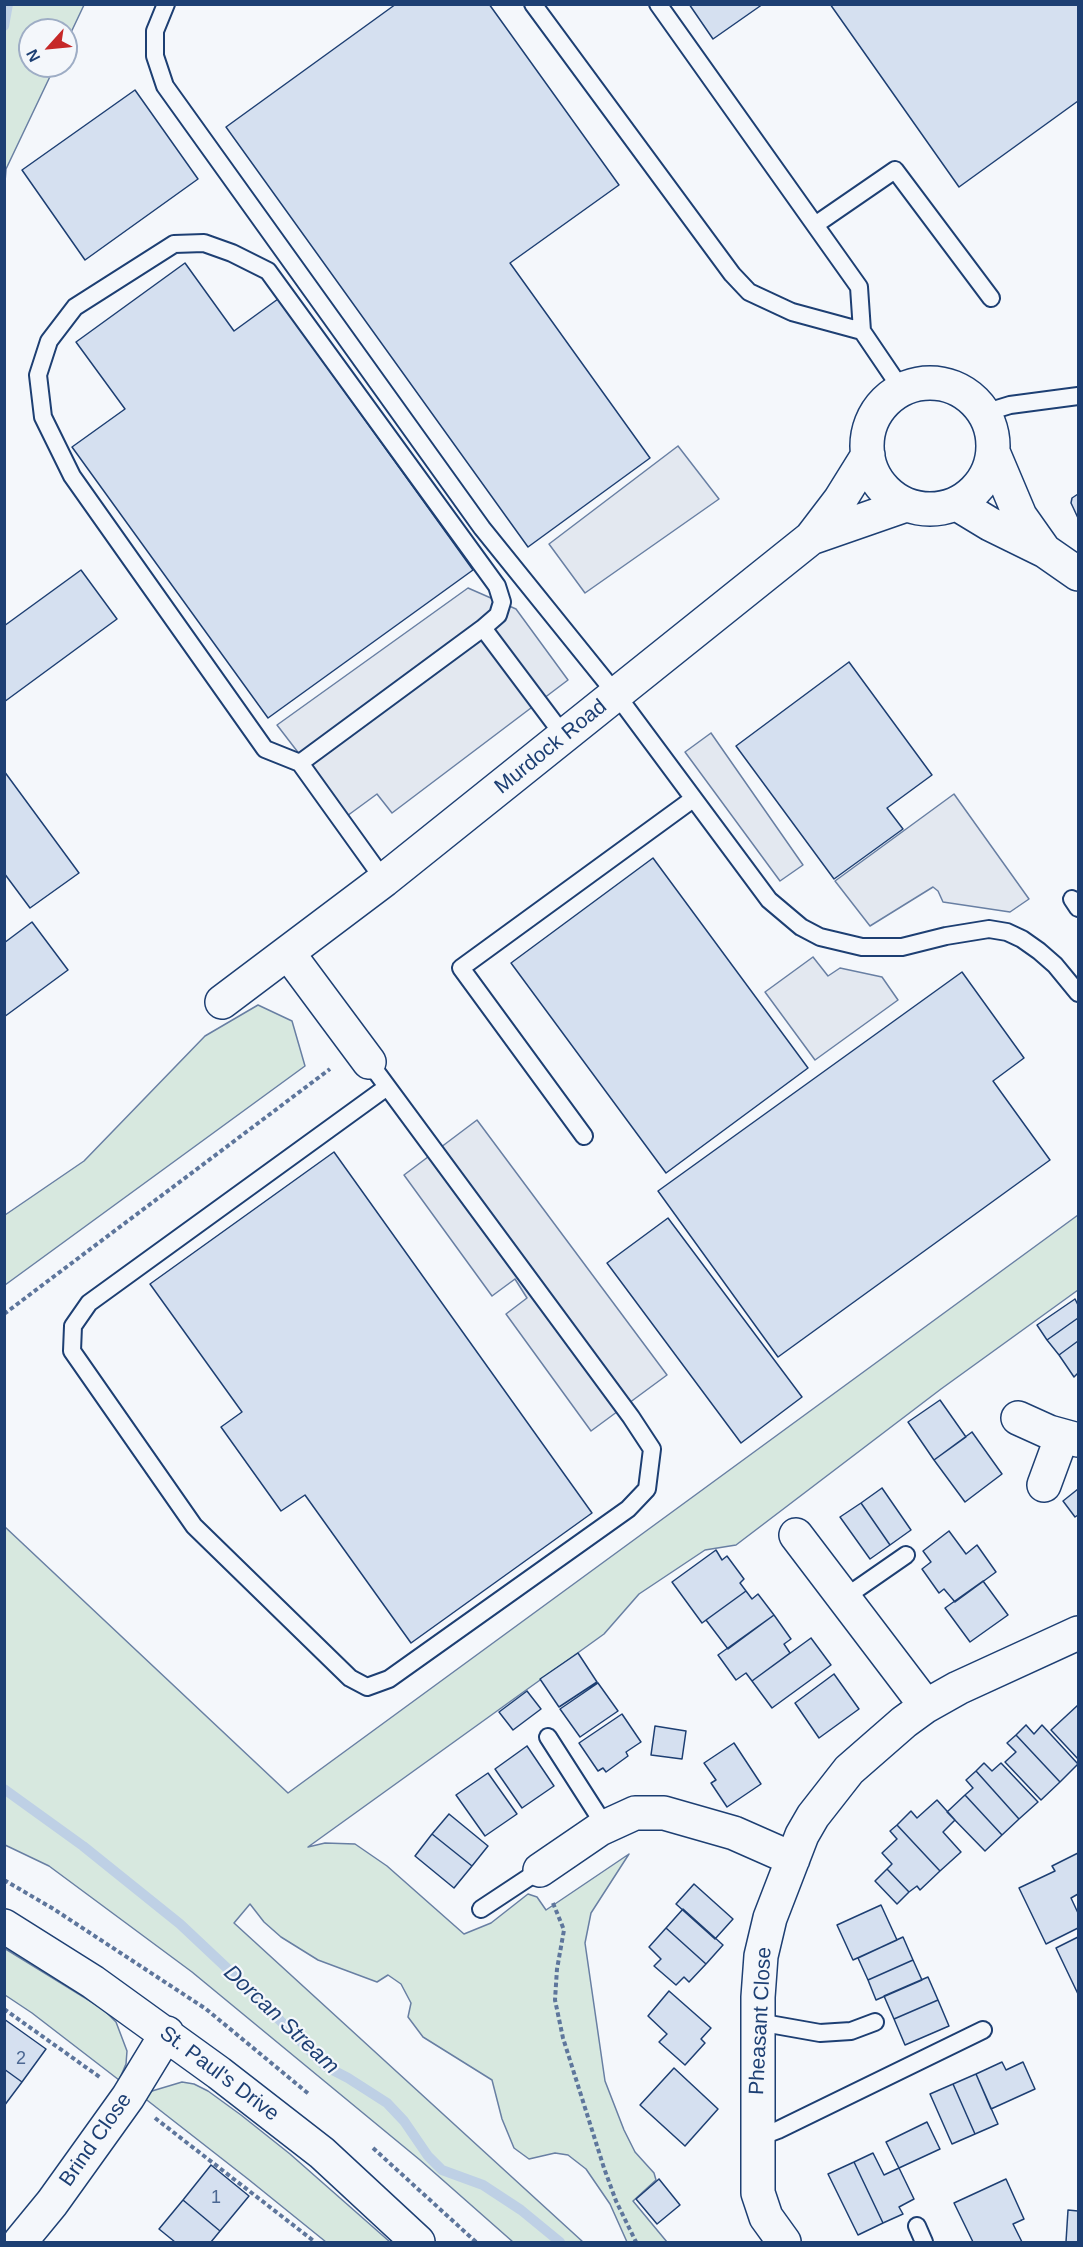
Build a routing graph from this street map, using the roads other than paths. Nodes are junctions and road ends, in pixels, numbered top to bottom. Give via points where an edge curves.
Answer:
1 (166, 4) edge
2 (533, 4) edge
3 (658, 4) edge
4 (816, 225) junction
5 (991, 298) dead end
6 (862, 331) junction
7 (902, 390) junction
8 (1078, 396) edge
9 (984, 413) junction
10 (993, 452) junction
11 (868, 455) junction
12 (957, 504) junction
13 (906, 505) junction
14 (811, 538) junction
15 (1045, 551) junction
16 (1078, 574) edge
17 (483, 628) junction
18 (616, 694) junction
19 (564, 736) junction
20 (300, 763) junction
21 (693, 799) junction
22 (384, 880) junction
23 (288, 953) junction
24 (1078, 993) edge
25 (222, 1002) dead end
26 (372, 1066) junction
27 (584, 1136) dead end
28 (1018, 1418) dead end
29 (1070, 1438) edge
30 (1044, 1485) dead end
31 (796, 1535) dead end
32 (906, 1555) dead end
33 (844, 1598) junction
34 (1078, 1633) edge
35 (926, 1706) junction
36 (548, 1737) dead end
37 (604, 1826) junction
38 (793, 1859) junction
39 (540, 1870) joint
40 (481, 1909) dead end
41 (4, 1926) edge
42 (758, 2022) junction
43 (875, 2022) dead end
44 (983, 2030) dead end
45 (167, 2033) junction
46 (757, 2138) junction
47 (918, 2226) dead end
48 (20, 2242) edge
49 (418, 2242) edge
50 (784, 2242) edge
51 (924, 2242) edge

1 - 18 lane via 155,47 165,86 482,528
2 - 6 lane via 749,292 792,312
3 - 4 lane
4 - 5 lane via 895,170
4 - 6 lane via 859,287
6 - 7 lane
7 - 9 street via 930,383 951,387 970,397
7 - 11 street via 875,415
8 - 9 lane via 1010,405
9 - 10 street via 992,432
10 - 12 street via 982,483
10 - 15 street via 1020,516
11 - 13 street via 879,483
11 - 14 street, Murdock Road
12 - 13 street via 940,509
12 - 15 street
13 - 14 street, Murdock Road
14 - 18 street, Murdock Road
15 - 16 street
17 - 19 lane
17 - 20 lane
17 - 20 lane via 498,615 502,602 497,586 268,271 204,243 174,244 75,307 49,341 38,375 43,417 72,476 265,749
18 - 19 street, Murdock Road
18 - 21 lane
19 - 22 street, Murdock Road
20 - 22 lane
21 - 24 lane via 770,900 793,921 820,937 882,948 972,931 1007,932 1039,951
21 - 27 lane via 461,968
22 - 23 street, Murdock Road
23 - 25 street, Murdock Road
23 - 26 street
26 - 26 lane via 652,1449 647,1489 628,1509 389,1678 367,1687 350,1678 194,1526 72,1351 73,1326 89,1303
28 - 29 street
29 - 30 street
31 - 33 street
32 - 33 lane
33 - 35 street
34 - 35 street, Pheasant Close
35 - 38 street, Pheasant Close via 849,1770 813,1816
36 - 37 lane
37 - 38 street via 634,1813 664,1813 734,1833
37 - 39 street
38 - 42 street, Pheasant Close via 770,1918 761,1956
39 - 40 lane
41 - 45 street, St. Paul's Drive
42 - 43 lane via 820,2032 851,2031
42 - 46 street, Pheasant Close
44 - 46 lane
45 - 48 street, Brind Close via 128,2097
45 - 49 street, St. Paul's Drive via 322,2153
46 - 50 street, Pheasant Close via 758,2193 766,2217
47 - 51 lane

